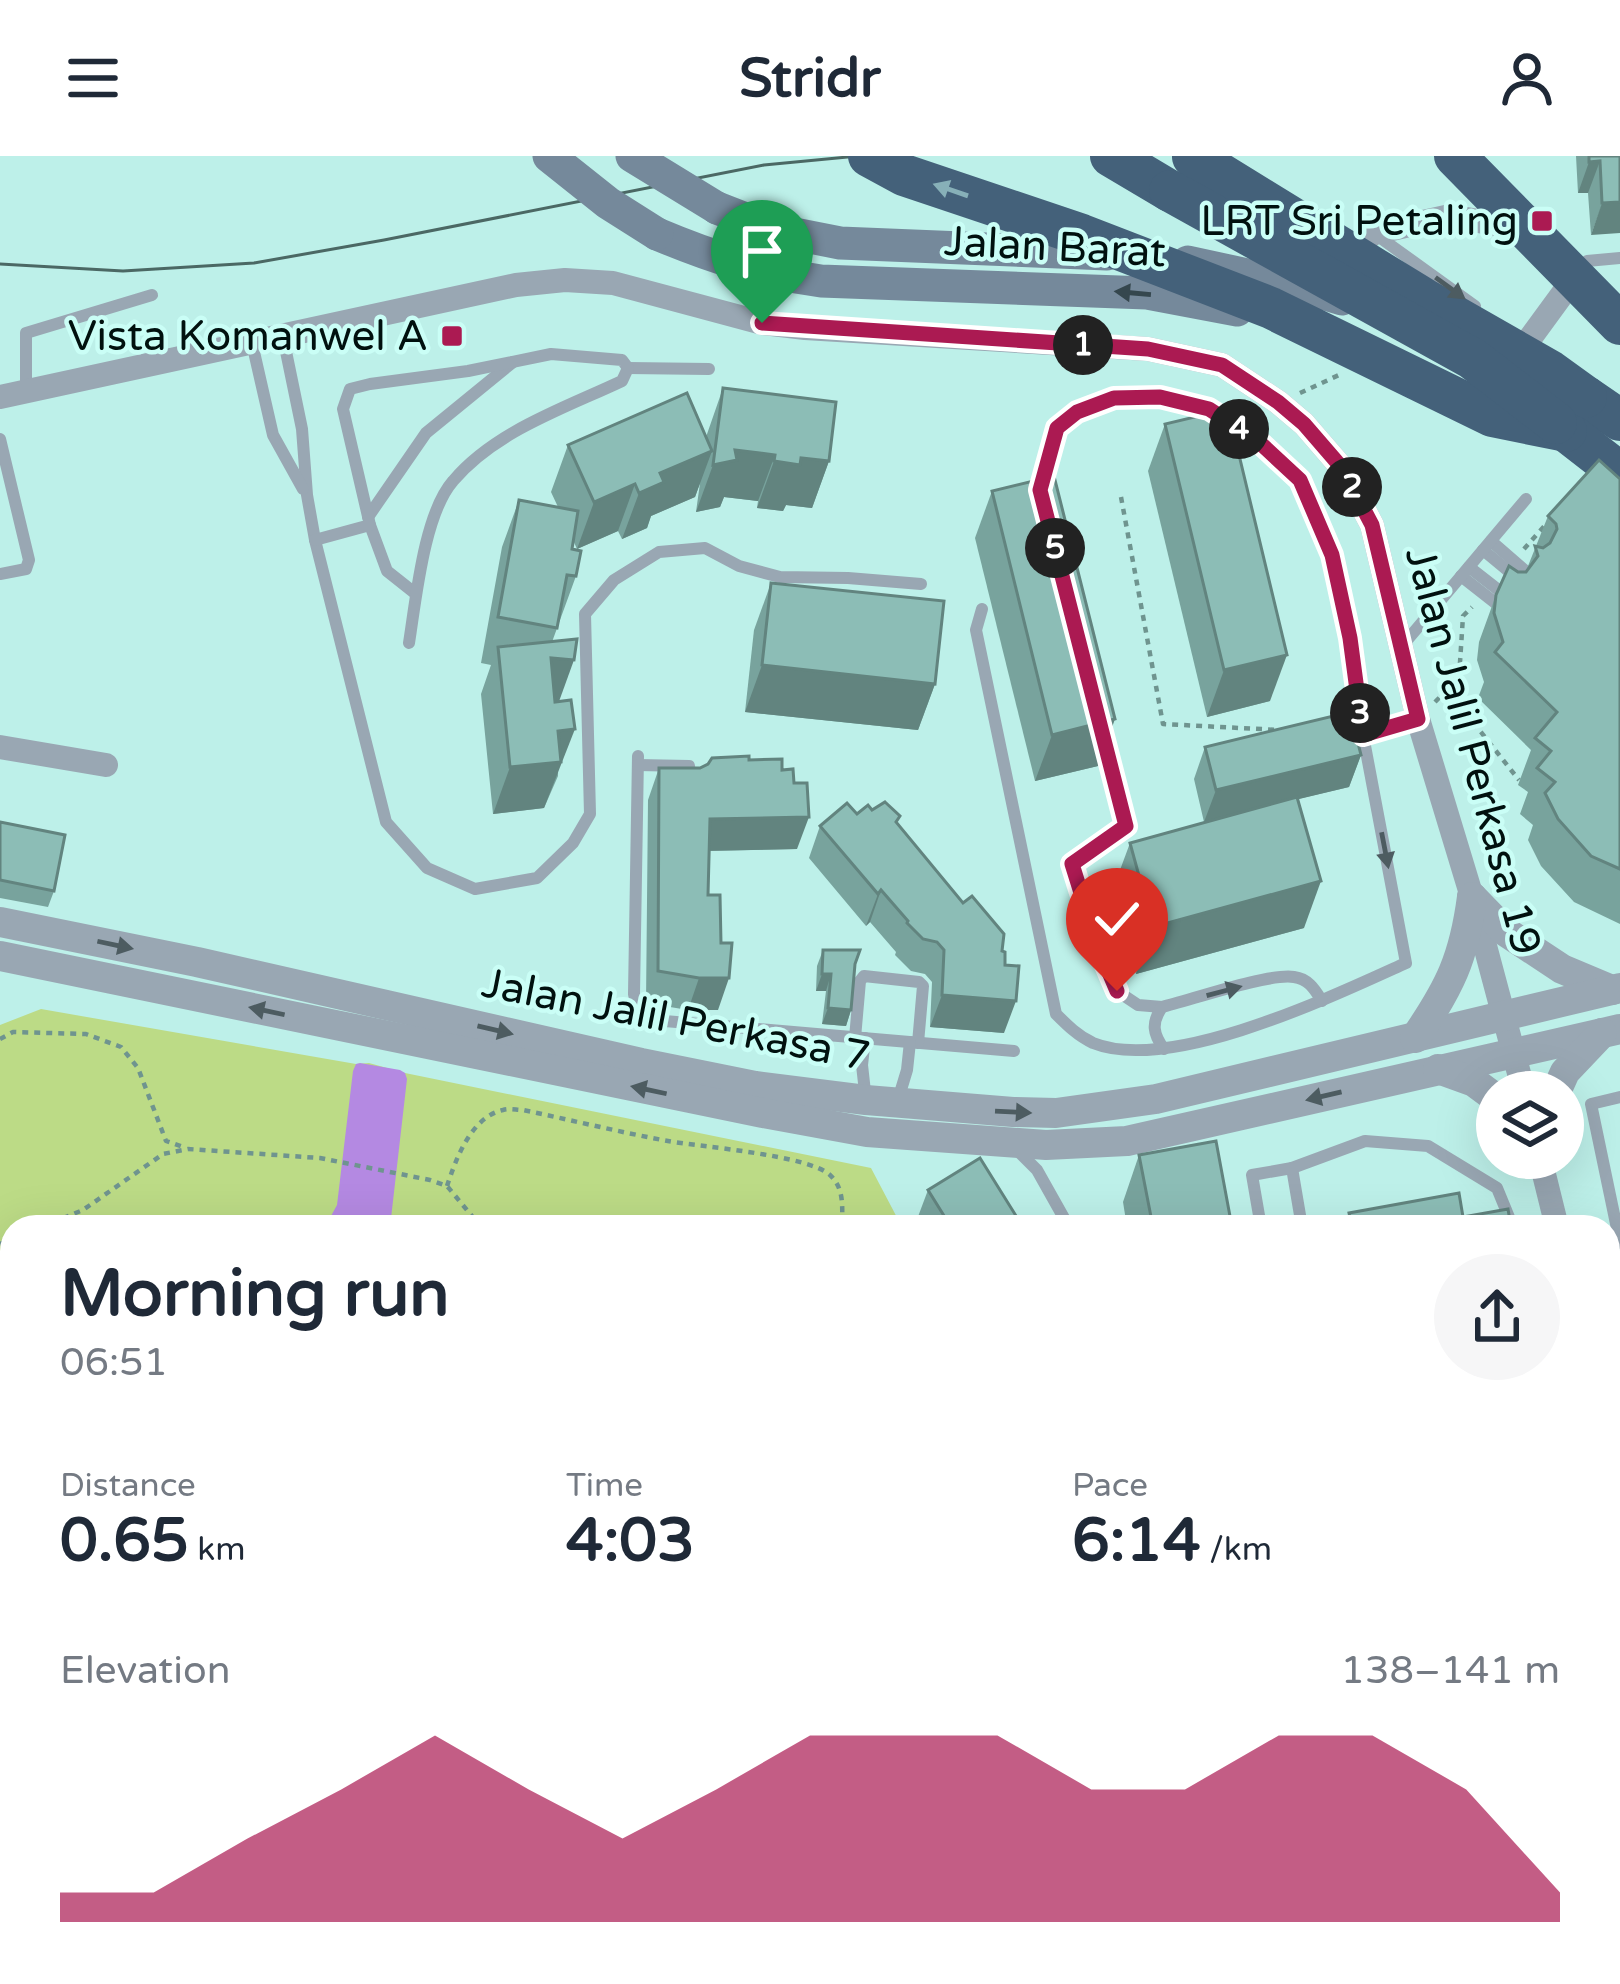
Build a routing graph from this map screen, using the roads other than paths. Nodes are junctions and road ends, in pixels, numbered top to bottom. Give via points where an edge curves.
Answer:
1 (549, 156) edge
2 (632, 156) edge
3 (869, 156) edge
4 (1111, 156) edge
5 (1191, 156) edge
6 (1455, 156) edge
7 (1374, 233) junction
8 (1620, 258) edge
9 (1587, 261) junction
10 (1303, 287) junction
11 (152, 295) dead end
12 (1481, 310) dead end
13 (1288, 322) junction
14 (1620, 325) edge
15 (282, 337) junction
16 (252, 343) junction
17 (514, 362) junction
18 (628, 368) junction
19 (709, 369) dead end
20 (26, 391) junction
21 (1492, 391) junction
22 (0, 397) edge
23 (1620, 420) edge
24 (1566, 431) junction
25 (0, 439) edge
26 (1620, 444) edge
27 (2, 460) edge
28 (1620, 473) edge
29 (1620, 484) edge
30 (307, 495) junction
31 (1526, 499) dead end
32 (1046, 513) edge
33 (369, 521) junction
34 (315, 540) junction
35 (1487, 546) junction
36 (1465, 571) junction
37 (0, 574) edge
38 (1527, 580) edge
39 (921, 584) dead end
40 (416, 594) junction
41 (1508, 605) edge
42 (982, 609) dead end
43 (410, 643) dead end
44 (1401, 648) junction
45 (1099, 715) edge
46 (1418, 719) junction
47 (1363, 735) junction
48 (0, 747) edge
49 (106, 765) dead end
50 (638, 789) junction
51 (654, 790) edge
52 (687, 790) edge
53 (1472, 897) junction
54 (0, 922) edge
55 (0, 956) edge
56 (1616, 989) edge
57 (1322, 1001) junction
58 (1162, 1007) junction
59 (1504, 1017) junction
60 (1611, 1031) edge
61 (860, 1038) junction
62 (1415, 1038) junction
63 (914, 1043) junction
64 (1164, 1049) junction
65 (1014, 1051) dead end
66 (1515, 1053) junction
67 (1438, 1069) junction
68 (1519, 1071) edge
69 (1566, 1071) edge
70 (1476, 1083) edge
71 (1620, 1097) edge
72 (881, 1117) junction
73 (1010, 1142) junction
74 (1292, 1168) junction
75 (1545, 1179) edge
76 (1062, 1215) edge
77 (1259, 1215) edge
78 (1300, 1215) edge
79 (1508, 1215) edge
80 (1554, 1215) edge
81 (1614, 1215) edge

13 -> 1 main road, Jalan Barat, bridge via 1147,293 773,274 657,234
2 - 10 main road, Jalan Barat, bridge via 717,208 840,243 1126,254
24 -> 3 highway, bridge via 1492,416 1271,308
4 - 24 highway, bridge via 1473,358
5 - 23 highway, bridge
6 - 14 highway, bridge
7 - 9 street via 1450,216 1539,232
7 - 10 street
7 -> 12 lane
8 - 9 lane
9 - 21 street via 1520,338
10 - 13 street
10 - 21 main road, Jalan Barat via 1352,302
11 - 20 lane via 26,333
13 - 21 main road, Jalan Barat
15 - 16 street, Jalan Jalil Perkasa 19
15 - 30 lane
15 - 44 street, Jalan Jalil Perkasa 19 via 565,280 613,283 762,323 1148,349 1222,365 1304,424 1342,468 1372,525
16 - 20 street, Jalan Jalil Perkasa 19
16 - 30 lane via 273,435
17 - 18 lane via 572,355 622,360
17 - 33 lane via 426,433
17 - 33 lane via 350,389 343,409
18 - 19 lane
18 - 40 lane via 622,381 501,440 451,482 433,517
20 - 22 street, Jalan Jalil Perkasa 19
21 - 26 main road, Jalan Barat via 1586,421
21 - 29 main road, Jalan Barat
24 - 28 highway
25 - 27 lane
27 - 37 lane via 29,560
30 - 34 lane
31 - 35 lane
32 - 47 lane via 1040,490 1057,428 1114,398 1160,397 1209,409 1258,441 1300,480 1332,555
33 - 34 lane
33 - 40 lane via 387,571
34 - 39 lane via 386,822 427,868 475,889 537,878 590,814 585,614 614,580 659,552 705,548 780,577
35 - 36 lane
35 - 38 lane
36 - 41 lane
36 - 44 lane
40 - 43 lane
42 - 64 lane via 976,630 1056,1014 1095,1044
44 - 46 street, Jalan Jalil Perkasa 19
45 - 58 lane via 1126,826 1072,864 1117,991 1138,1005
46 - 47 lane
46 - 53 street, Jalan Jalil Perkasa 19
47 -> 57 lane via 1406,963
48 - 49 street
50 - 51 lane
50 - 52 lane via 638,760 689,766
50 - 61 lane via 637,1009 653,1020
53 - 56 street via 1506,932 1562,969
53 - 59 street, Jalan Jalil Perkasa 19
53 - 62 street via 1456,970
54 -> 72 street, Jalan Jalil Perkasa 7
72 -> 55 street, Jalan Jalil Perkasa 7 via 763,1114
56 - 59 street, Jalan Jalil Perkasa 7
58 -> 57 lane via 1297,977
57 - 64 lane
58 - 64 lane via 1153,1028
59 - 62 street, Jalan Jalil Perkasa 7
59 - 66 street, Jalan Jalil Perkasa 19
60 - 66 street, Jalan Jalil Perkasa 7
60 - 69 street
61 - 63 lane
61 - 63 lane via 864,976 922,986
61 - 72 lane
72 -> 62 street, Jalan Jalil Perkasa 7 via 1056,1114 1156,1099
63 - 65 lane
63 - 72 lane
66 - 67 street, Jalan Jalil Perkasa 7
66 - 68 street, Jalan Jalil Perkasa 19
67 - 70 street
67 -> 73 street, Jalan Jalil Perkasa 7 via 1127,1141
71 - 81 lane via 1591,1104
72 - 73 street, Jalan Jalil Perkasa 7
73 - 76 lane
74 - 77 lane via 1252,1175
74 - 78 lane
74 - 79 lane via 1366,1141 1428,1146 1498,1188
75 - 80 street

